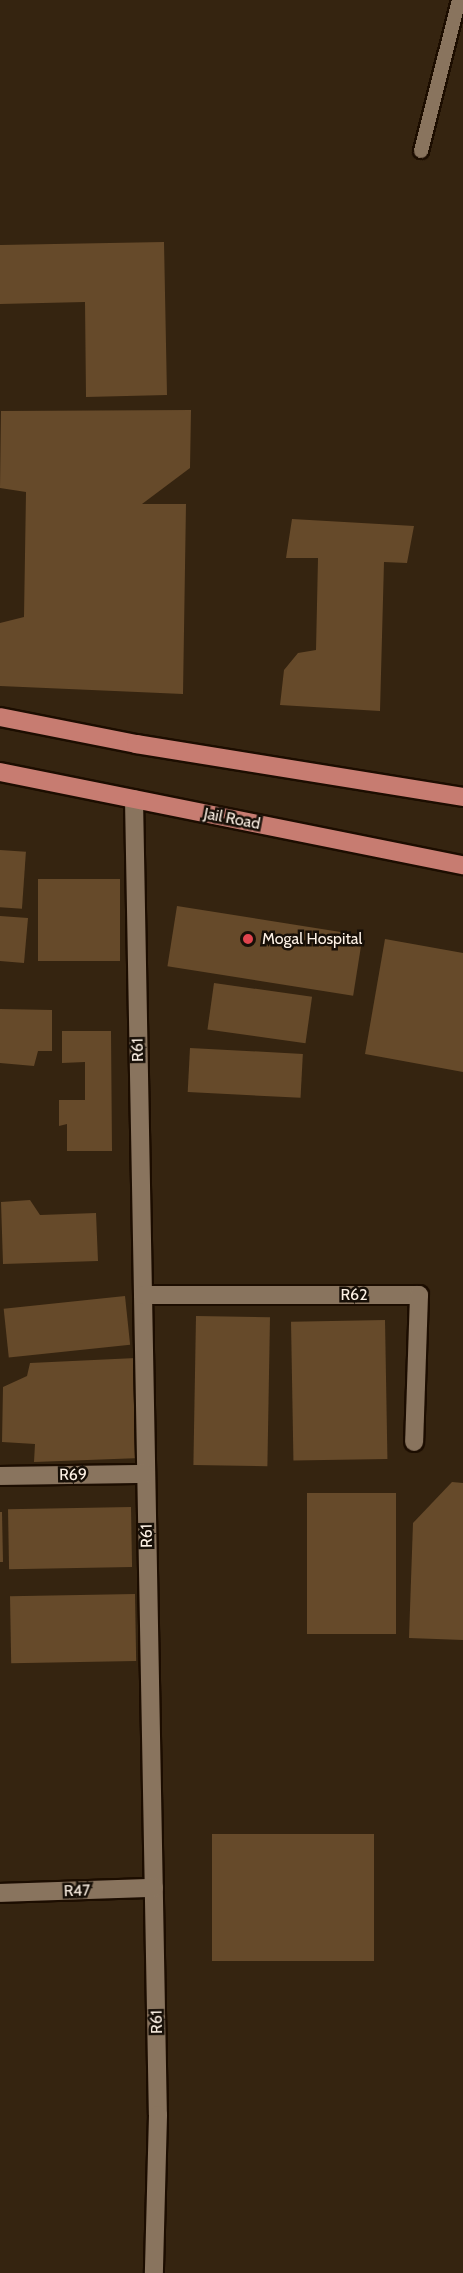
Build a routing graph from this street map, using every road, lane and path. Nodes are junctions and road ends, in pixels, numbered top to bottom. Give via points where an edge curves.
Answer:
1 (459, 0) edge
2 (421, 151) dead end
3 (0, 717) edge
4 (0, 772) edge
5 (463, 797) edge
6 (134, 799) junction
7 (463, 865) edge
8 (143, 1295) junction
9 (414, 1442) dead end
10 (146, 1474) junction
11 (0, 1476) edge
12 (154, 1888) junction
13 (0, 1893) edge
14 (154, 2273) edge

1 - 2 lane
3 - 5 main road via 136,744
4 - 6 main road, Jail Road
6 - 7 main road, Jail Road
6 - 8 street, R61
8 - 9 street, R62 via 419,1295
8 - 10 street, R61
10 - 11 street, R69
10 - 12 street, R61
12 - 13 street, R47
12 - 14 street, R61 via 158,2115

